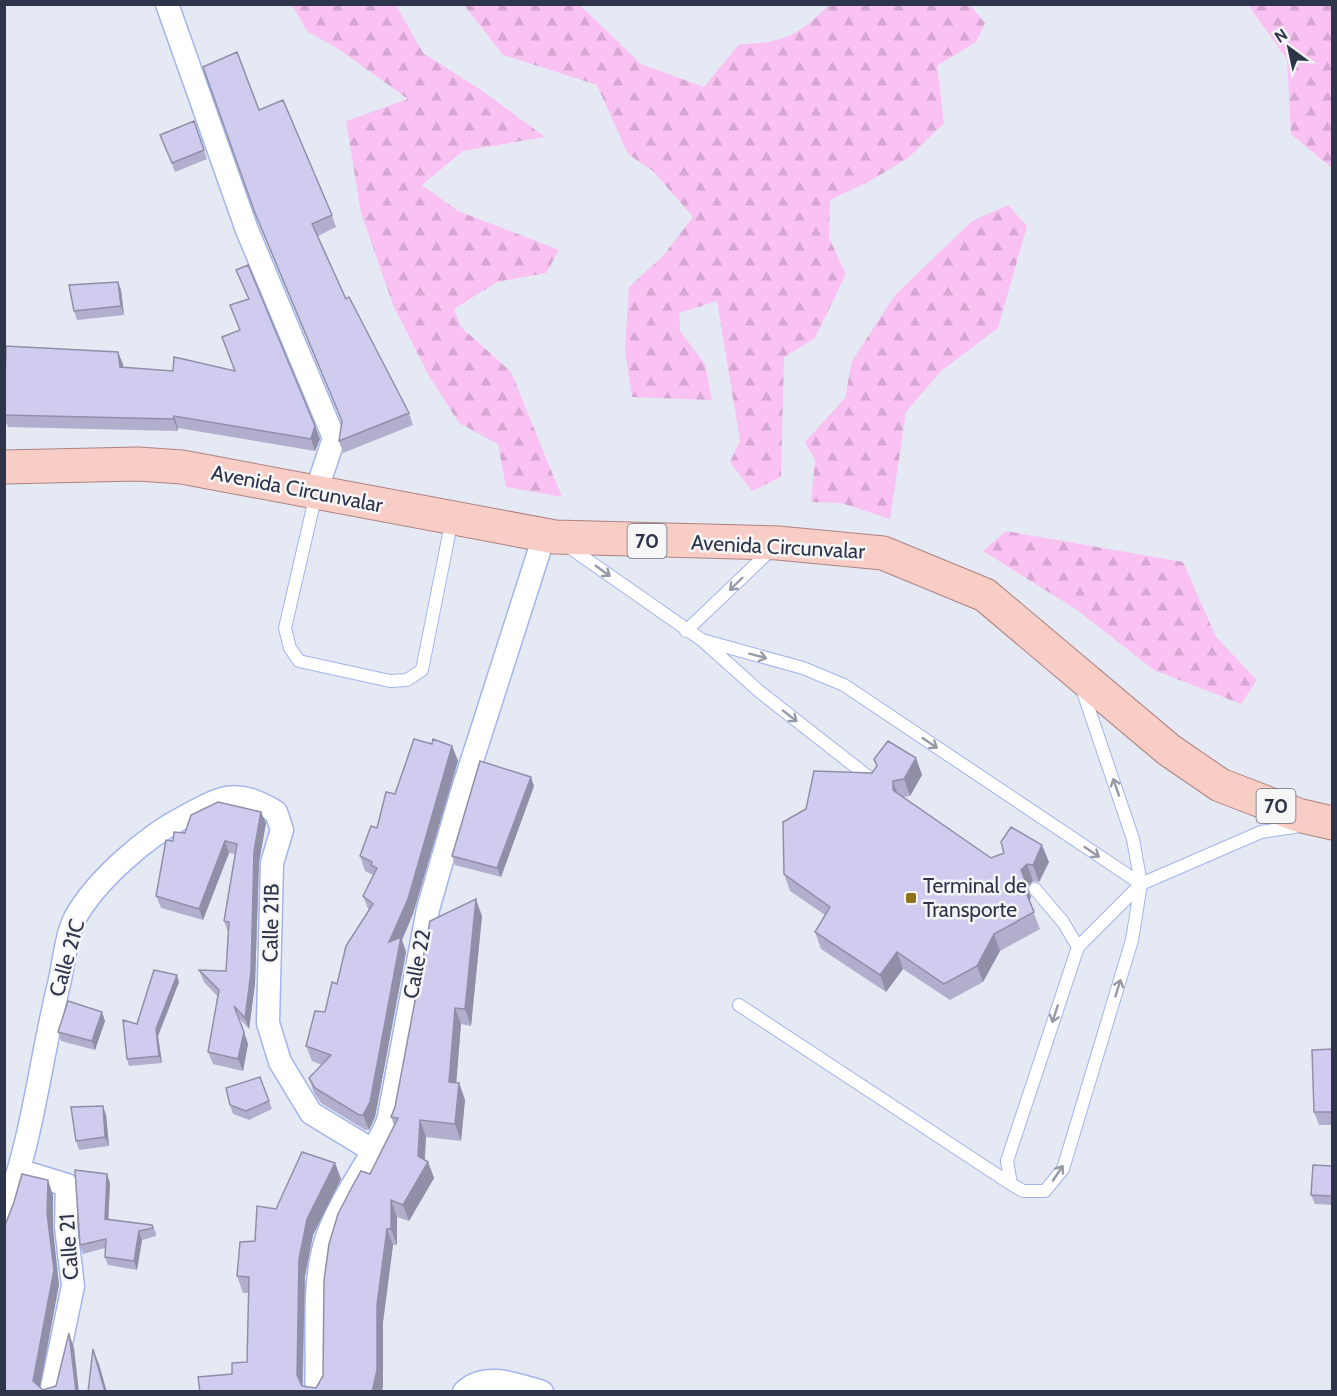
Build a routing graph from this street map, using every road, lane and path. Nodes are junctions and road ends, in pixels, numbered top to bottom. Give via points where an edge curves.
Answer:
1 (167, 4) edge
2 (4, 467) edge
3 (316, 492) junction
4 (452, 518) junction
5 (550, 536) junction
6 (778, 543) junction
7 (686, 632) junction
8 (702, 640) junction
9 (1077, 675) junction
10 (875, 782) edge
11 (253, 798) joint
12 (1330, 822) edge
13 (1141, 884) junction
14 (1035, 889) edge
15 (1078, 946) junction
16 (739, 1005) dead end
17 (375, 1152) junction
18 (21, 1171) junction
19 (1011, 1184) junction
20 (4, 1214) edge
21 (51, 1392) edge
22 (316, 1392) edge
23 (464, 1392) edge
24 (542, 1392) edge

1 - 3 street via 247,230 334,438
2 - 3 main road, Avenida Circunvalar / 70 via 182,466
3 - 4 main road, Avenida Circunvalar / 70
3 - 4 lane via 285,628 290,648 299,661 390,681 407,680 422,670
4 - 5 main road, Avenida Circunvalar / 70
5 - 6 main road, Avenida Circunvalar / 70
5 -> 7 lane
5 - 17 street, Calle 22 via 461,795 428,909 388,1121
6 -> 7 lane
6 - 9 main road, Avenida Circunvalar / 70 via 883,553 985,595
7 - 8 lane
8 -> 10 lane via 760,692
8 -> 13 lane via 803,668 844,685
9 - 12 main road, Avenida Circunvalar / 70 via 1169,750 1220,784 1299,815
13 -> 9 lane via 1133,839
11 - 17 street, Calle 21B via 276,812 282,830 272,863 268,1023 280,1062 311,1113
11 - 18 street, Calle 21C via 220,798 142,843 74,919
12 - 13 lane via 1261,832
13 - 15 lane
19 -> 13 lane via 1023,1191 1045,1191 1063,1169 1132,940
14 - 15 lane
15 -> 19 lane via 1007,1161
16 - 19 lane
17 - 22 street, Calle 22 via 326,1240 317,1293
18 - 20 street, Calle 21C
18 - 21 street, Calle 21 via 67,1185 66,1227 73,1286
23 - 24 street via 483,1382 504,1380

